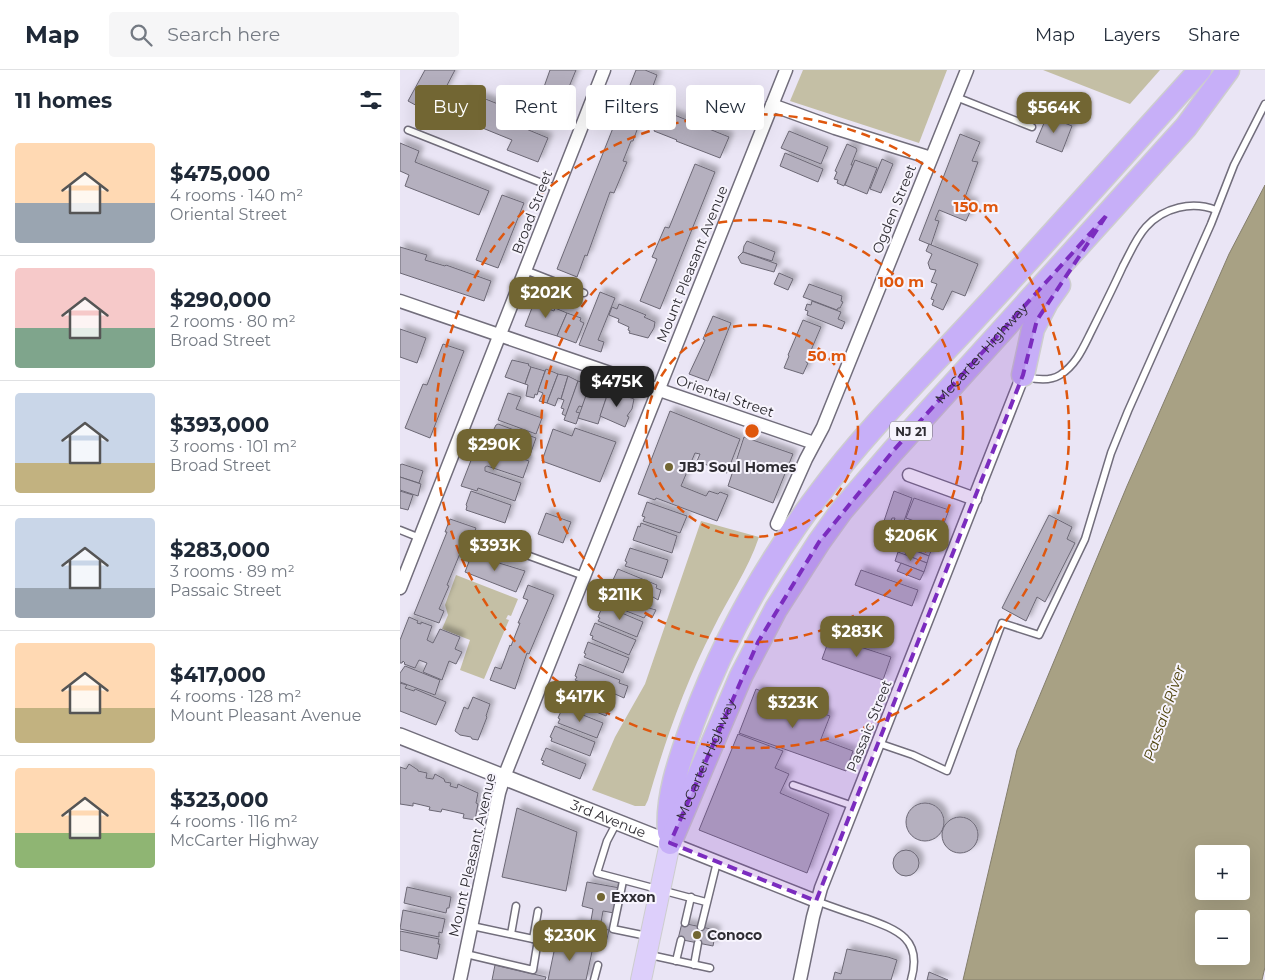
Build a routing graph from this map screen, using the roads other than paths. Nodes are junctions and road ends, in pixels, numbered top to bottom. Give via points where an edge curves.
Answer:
1 (604, 70) edge
2 (786, 70) edge
3 (967, 70) edge
4 (1228, 70) edge
5 (1193, 78) edge
6 (956, 97) junction
7 (1265, 104) edge
8 (772, 105) junction
9 (1032, 127) dead end
10 (408, 130) dead end
11 (931, 158) junction
12 (557, 189) junction
13 (1216, 210) junction
14 (1106, 216) junction
15 (525, 270) junction
16 (584, 294) dead end
17 (400, 301) edge
18 (500, 335) junction
19 (1023, 376) junction
20 (658, 390) junction
21 (814, 443) junction
22 (909, 475) dead end
23 (975, 499) junction
24 (776, 524) dead end
25 (400, 530) edge
26 (420, 538) junction
27 (486, 540) dead end
28 (584, 576) junction
29 (400, 588) edge
30 (400, 736) edge
31 (878, 743) junction
32 (504, 778) junction
33 (793, 785) dead end
34 (853, 806) junction
35 (617, 822) junction
36 (670, 843) junction
37 (717, 862) junction
38 (623, 881) junction
39 (660, 890) junction
40 (691, 898) junction
41 (706, 902) junction
42 (816, 902) junction
43 (516, 906) dead end
44 (538, 911) dead end
45 (685, 924) dead end
46 (472, 926) junction
47 (701, 927) dead end
48 (511, 934) junction
49 (533, 939) junction
50 (681, 940) dead end
51 (698, 943) dead end
52 (649, 946) junction
53 (466, 954) junction
54 (676, 961) junction
55 (598, 964) dead end
56 (694, 965) junction
57 (710, 968) dead end
58 (460, 980) edge
59 (594, 980) edge
60 (642, 980) edge
61 (800, 980) edge
62 (911, 980) edge

1 - 12 street, Broad Street
2 - 8 street, Mount Pleasant Avenue
3 - 6 street, Ogden Street
4 - 14 highway, McCarter Highway / NJ 21 via 1186,127
5 - 36 highway, McCarter Highway / NJ 21 via 871,431 795,527 733,629 700,704 673,787 669,809
6 - 9 lane
6 - 11 street, Ogden Street
7 - 13 lane via 1234,165
8 - 11 street
8 - 20 street, Mount Pleasant Avenue
10 - 12 lane
11 - 21 street, Ogden Street
12 - 15 street, Broad Street
13 - 19 lane via 1202,205 1188,206 1174,209 1151,222 1135,242 1071,366 1052,379
13 - 31 lane via 1119,432 1085,539 1039,635 1002,623 947,771
14 - 19 highway via 1042,310 1030,338
14 - 36 highway, McCarter Highway / NJ 21 via 866,481 819,542 776,609 745,667
15 - 16 lane
15 - 18 street, Broad Street
17 - 18 street, Oriental Street
18 - 20 street, Oriental Street
18 - 26 street, Broad Street
19 - 23 street, Passaic Street
20 - 21 street, Oriental Street
20 - 28 street, Mount Pleasant Avenue
21 - 24 street, Ogden Street
22 - 23 street
23 - 31 street, Passaic Street
25 - 26 lane
26 - 29 street, Broad Street
27 - 28 lane
28 - 32 street, Mount Pleasant Avenue
30 - 32 street, 3rd Avenue
31 - 34 street, Passaic Street
32 - 35 street, 3rd Avenue
32 - 46 street, Mount Pleasant Avenue
33 - 34 lane
34 - 42 street, Passaic Street
35 - 36 street, 3rd Avenue
35 - 38 lane via 597,873
36 - 37 street, 3rd Avenue
36 - 39 main road, McCarter Highway / NJ 21
37 - 41 lane
37 - 42 street, 3rd Avenue
38 - 39 lane
38 - 52 lane via 613,929
39 - 40 lane
39 - 52 main road, McCarter Highway / NJ 21
40 - 41 lane
40 - 45 lane
41 - 47 lane
42 - 61 street, Passaic Street
42 - 62 lane via 893,928 906,939 914,954
43 - 48 lane
44 - 49 lane
46 - 48 lane
46 - 53 street, Mount Pleasant Avenue
48 - 49 lane
49 - 53 lane via 538,940 533,970
50 - 54 lane
51 - 56 lane
52 - 54 lane
52 - 60 main road, McCarter Highway / NJ 21
53 - 58 street, Mount Pleasant Avenue
54 - 56 lane
55 - 59 lane
56 - 57 lane

